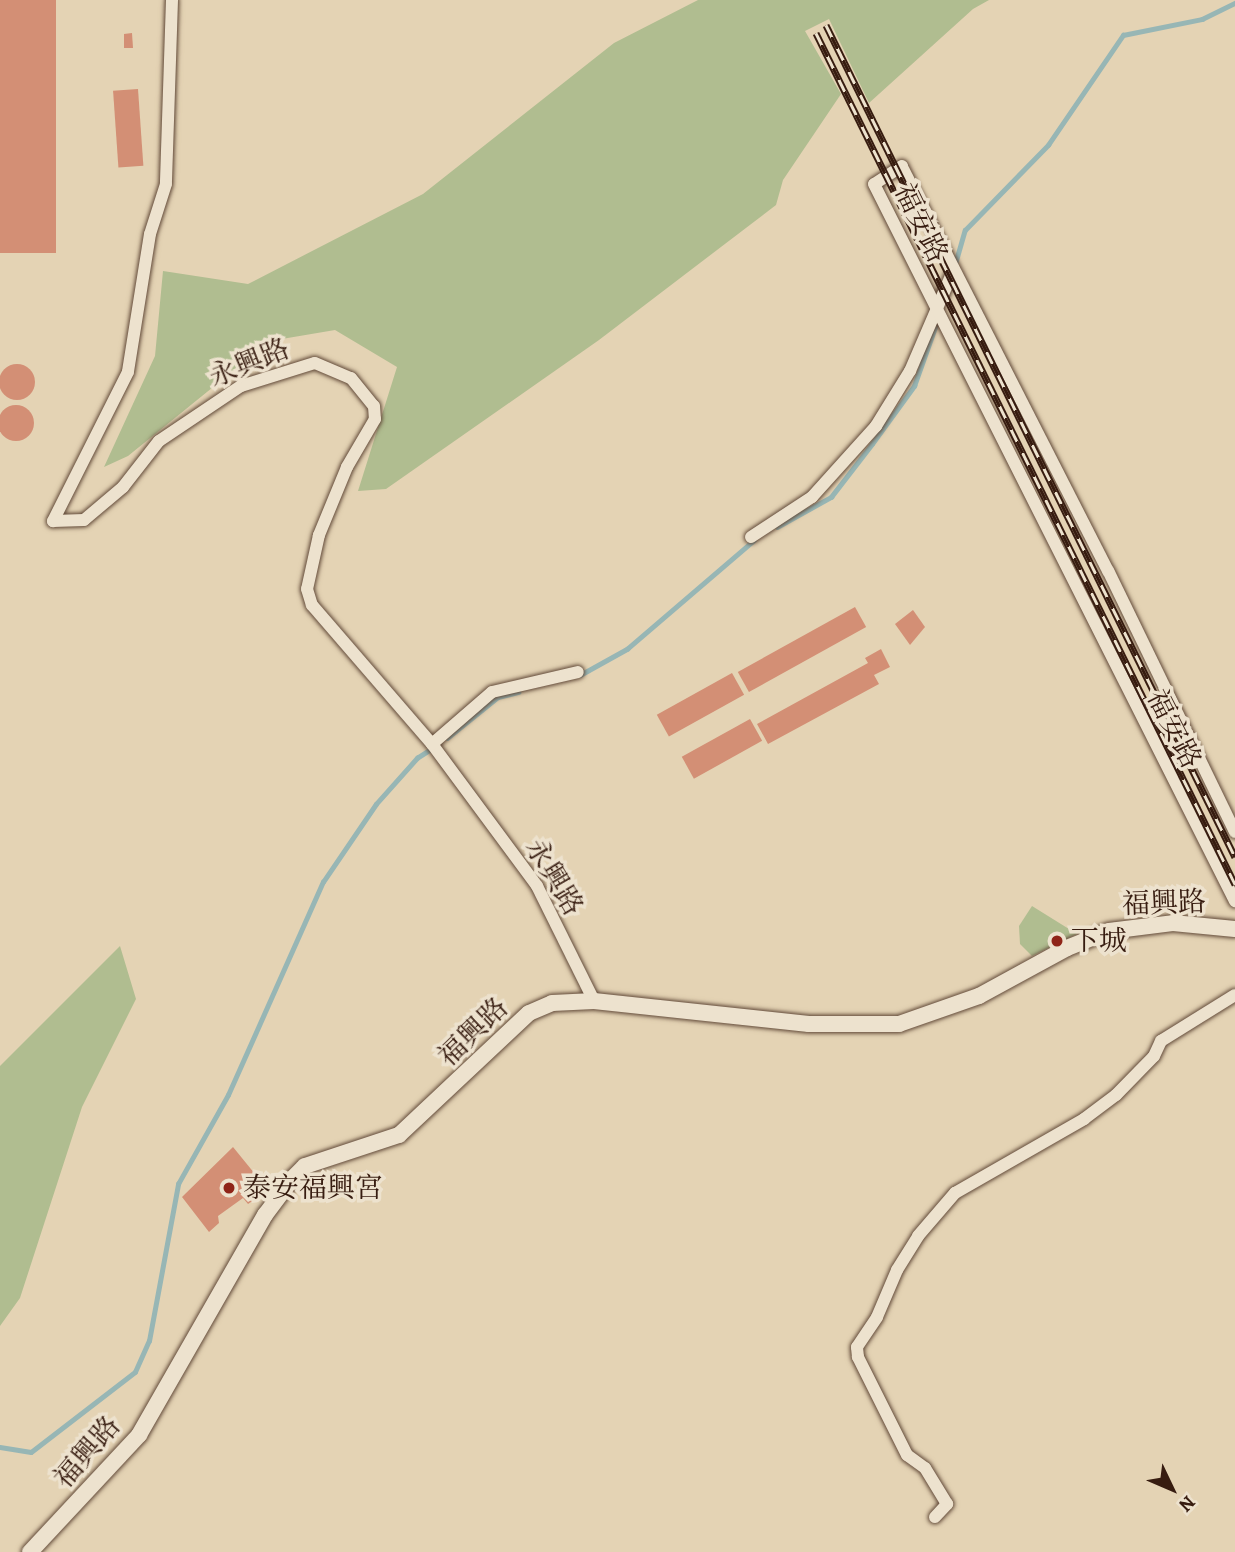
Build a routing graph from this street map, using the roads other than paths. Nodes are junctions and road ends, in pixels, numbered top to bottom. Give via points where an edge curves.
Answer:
1 (172, 0) edge
2 (953, 271) junction
3 (936, 308) junction
4 (751, 537) dead end
5 (578, 672) dead end
6 (432, 744) junction
7 (1235, 832) edge
8 (1235, 901) edge
9 (1235, 929) edge
10 (1235, 995) edge
11 (594, 1001) junction
12 (935, 1517) dead end
13 (30, 1552) edge

1 - 6 street, 永興路 via 166,184 150,234 128,372 53,521 84,520 123,486 159,441 241,386 315,363 338,369 365,392 375,419 332,503 307,589 321,620
2 - 3 street
2 - 3 street, 福安路 via 902,166 874,184
2 - 7 street, 福安路 via 1108,571
3 - 4 street via 910,371 877,426 812,497
3 - 8 street, 福安路
5 - 6 street via 492,692
6 - 11 street, 永興路 via 537,886
9 - 11 street, 福興路 via 1173,923 1110,931 1067,948 979,996 899,1024 809,1024
10 - 12 street via 1161,1041 1154,1056 1116,1095 1084,1119 955,1193 918,1236 897,1270 877,1317 857,1347 858,1357 907,1455 925,1468 947,1504
11 - 13 street, 福興路 via 552,1003 529,1013 399,1135 305,1166 265,1215 139,1435

